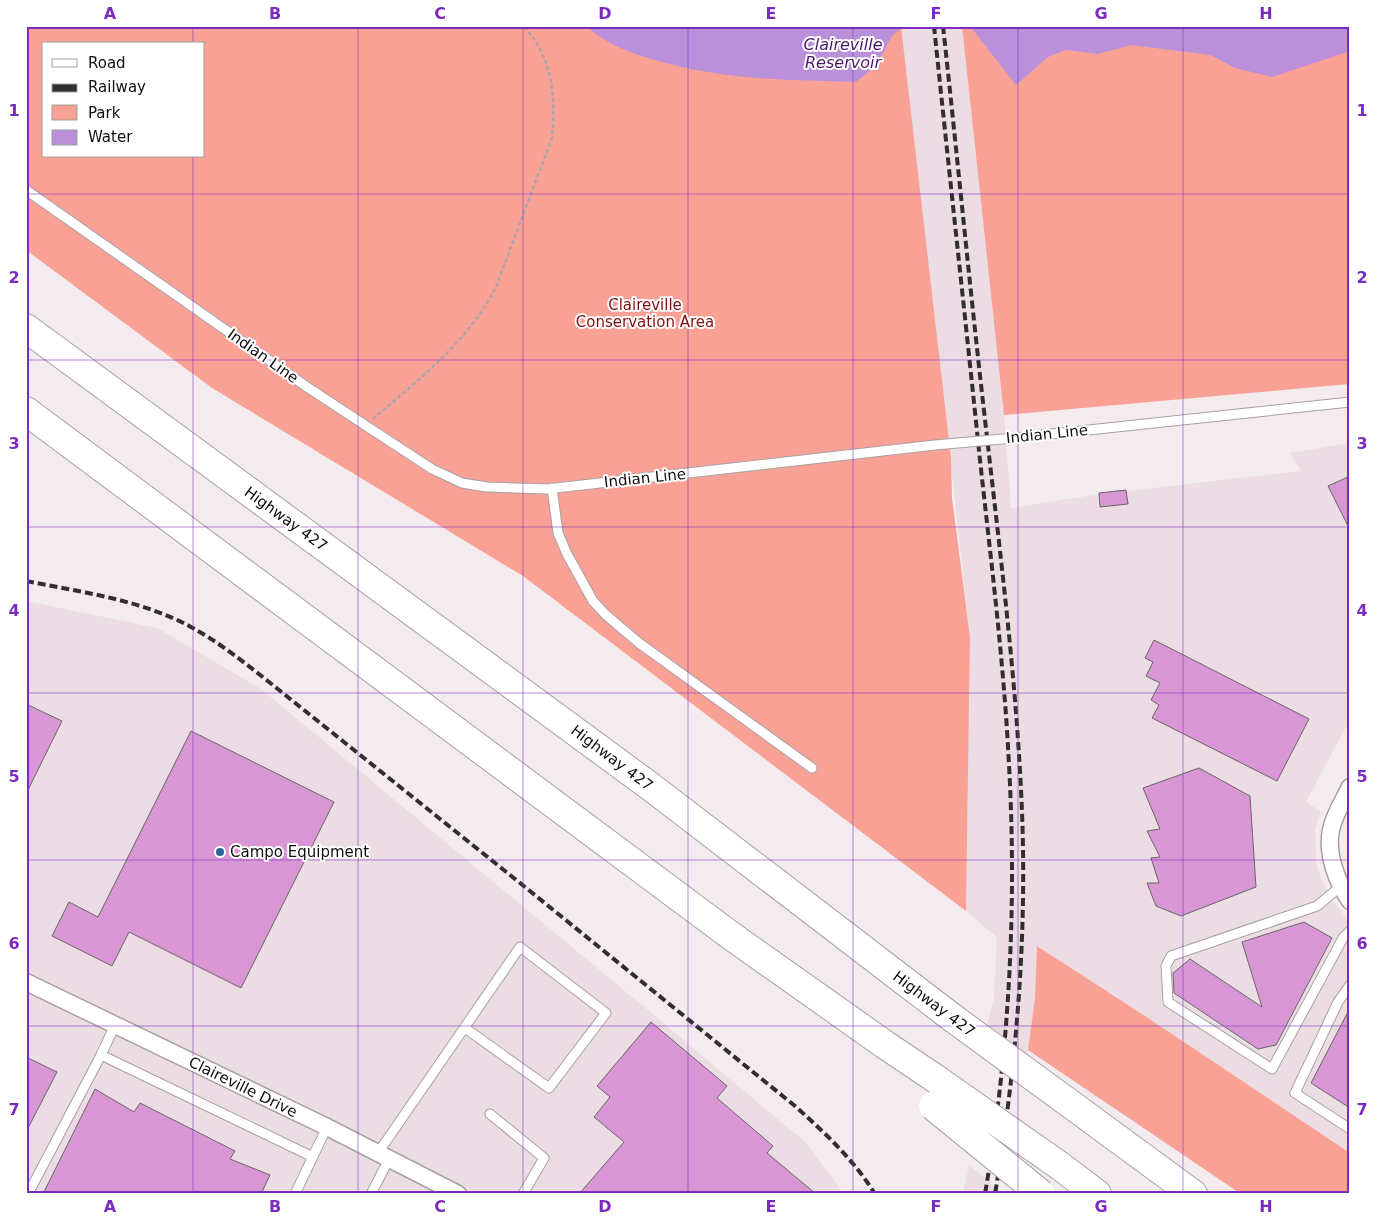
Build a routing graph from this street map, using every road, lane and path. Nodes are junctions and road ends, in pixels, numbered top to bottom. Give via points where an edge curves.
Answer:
1 (523, 26) edge
2 (26, 190) edge
3 (26, 328) edge
4 (1350, 402) edge
5 (26, 411) edge
6 (366, 425) junction
7 (552, 488) junction
8 (812, 768) dead end
9 (1350, 787) edge
10 (1341, 886) junction
11 (1350, 901) edge
12 (1350, 931) edge
13 (26, 982) edge
14 (1350, 985) edge
15 (115, 1025) junction
16 (466, 1028) junction
17 (884, 1044) junction
18 (102, 1056) junction
19 (490, 1114) dead end
20 (327, 1127) junction
21 (1350, 1129) edge
22 (384, 1156) junction
23 (313, 1157) junction
24 (28, 1194) edge
25 (295, 1194) edge
26 (371, 1194) edge
27 (458, 1194) edge
28 (523, 1194) edge
29 (1041, 1194) edge
30 (1097, 1194) edge
31 (1193, 1194) edge

1 - 6 path via 538,44 554,92 552,138 496,287 486,308 444,357
2 - 6 lane, Indian Line
3 - 31 highway, Highway 427, bridge via 651,787 954,1019
4 - 7 lane, Indian Line, bridge
5 - 17 highway via 730,935
6 - 7 lane, Indian Line via 432,469 462,483 487,487
7 - 8 lane via 558,532 593,601 639,643
9 - 10 street via 1330,832 1332,861
10 - 11 street
10 - 12 lane via 1317,906 1171,956 1166,966 1168,1002 1272,1069 1343,938
13 - 15 street, Claireville Drive
14 - 21 lane via 1338,1002 1295,1093
15 - 18 lane
15 - 20 street, Claireville Drive
16 - 16 lane via 520,947 606,1013 549,1088
16 - 22 lane
17 - 29 highway, bridge via 933,1106
17 - 30 highway, bridge
18 - 23 lane
18 - 24 lane
19 - 28 lane via 544,1158
20 - 22 street, Claireville Drive
20 - 23 lane
22 - 26 lane
22 - 27 street, Claireville Drive
23 - 25 lane

